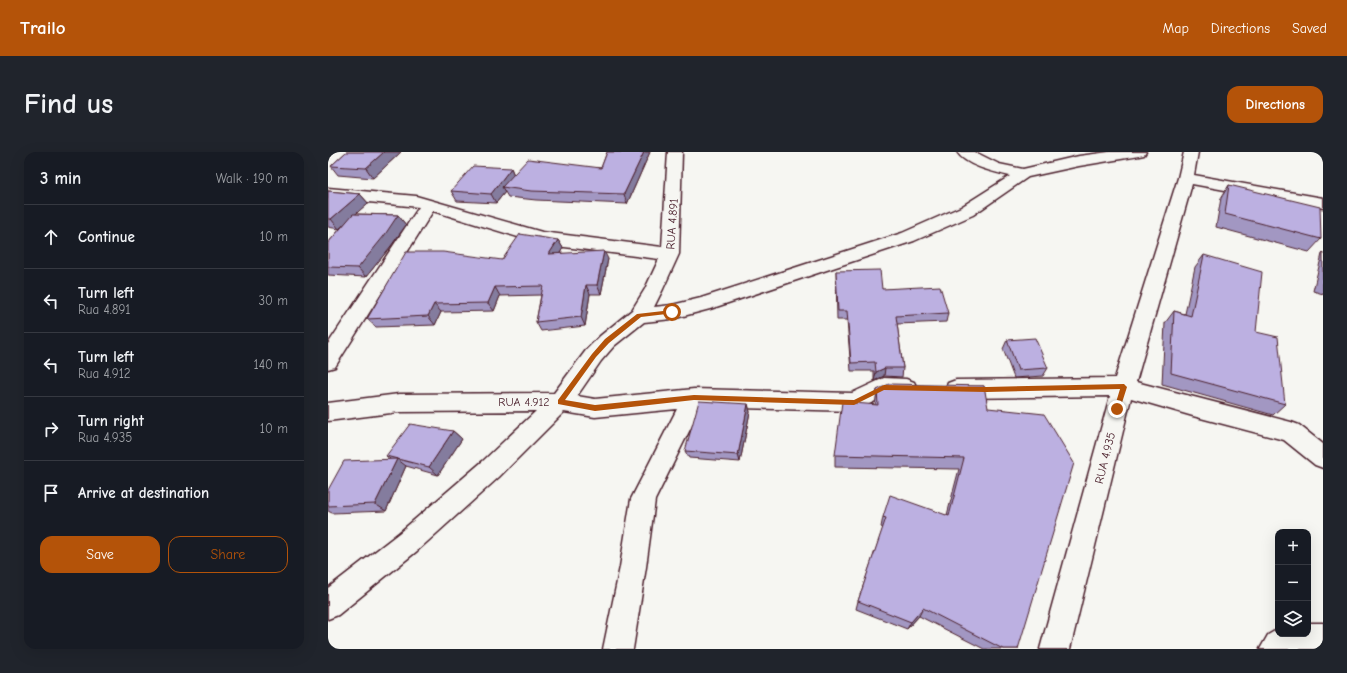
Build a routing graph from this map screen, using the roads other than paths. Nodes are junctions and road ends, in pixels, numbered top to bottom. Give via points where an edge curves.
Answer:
1 (675, 152) edge
2 (964, 152) edge
3 (1139, 152) edge
4 (1191, 152) edge
5 (1023, 174) junction
6 (1186, 178) junction
7 (328, 193) edge
8 (1323, 203) edge
9 (428, 204) junction
10 (670, 254) junction
11 (639, 315) junction
12 (328, 361) edge
13 (1124, 387) junction
14 (694, 398) junction
15 (560, 402) junction
16 (328, 412) edge
17 (1291, 432) junction
18 (1323, 441) edge
19 (1323, 458) edge
20 (328, 605) edge
21 (1323, 637) edge
22 (618, 649) edge
23 (1055, 649) edge
24 (1275, 649) edge

1 - 10 street, RUA 4.891
2 - 5 street via 994,167
3 - 5 street via 1079,161
4 - 6 street, RUA 4.935
5 - 11 street via 967,211 908,237 703,304 672,312
6 - 8 street
6 - 13 street, RUA 4.935
7 - 9 street
9 - 10 street via 541,238
9 - 12 street
10 - 11 street, RUA 4.891
11 - 15 street, RUA 4.891 via 598,350
13 - 14 street, RUA 4.912 via 884,388 854,402
13 - 17 street, RUA 4.912
13 - 23 street, RUA 4.935
14 - 15 street, RUA 4.912 via 595,408
14 - 22 street via 643,499
15 - 16 street, RUA 4.912 via 399,403
15 - 20 street, RUA 4.891 via 491,469 408,542
17 - 18 street, RUA 4.912
17 - 19 street
21 - 24 street via 1282,641

